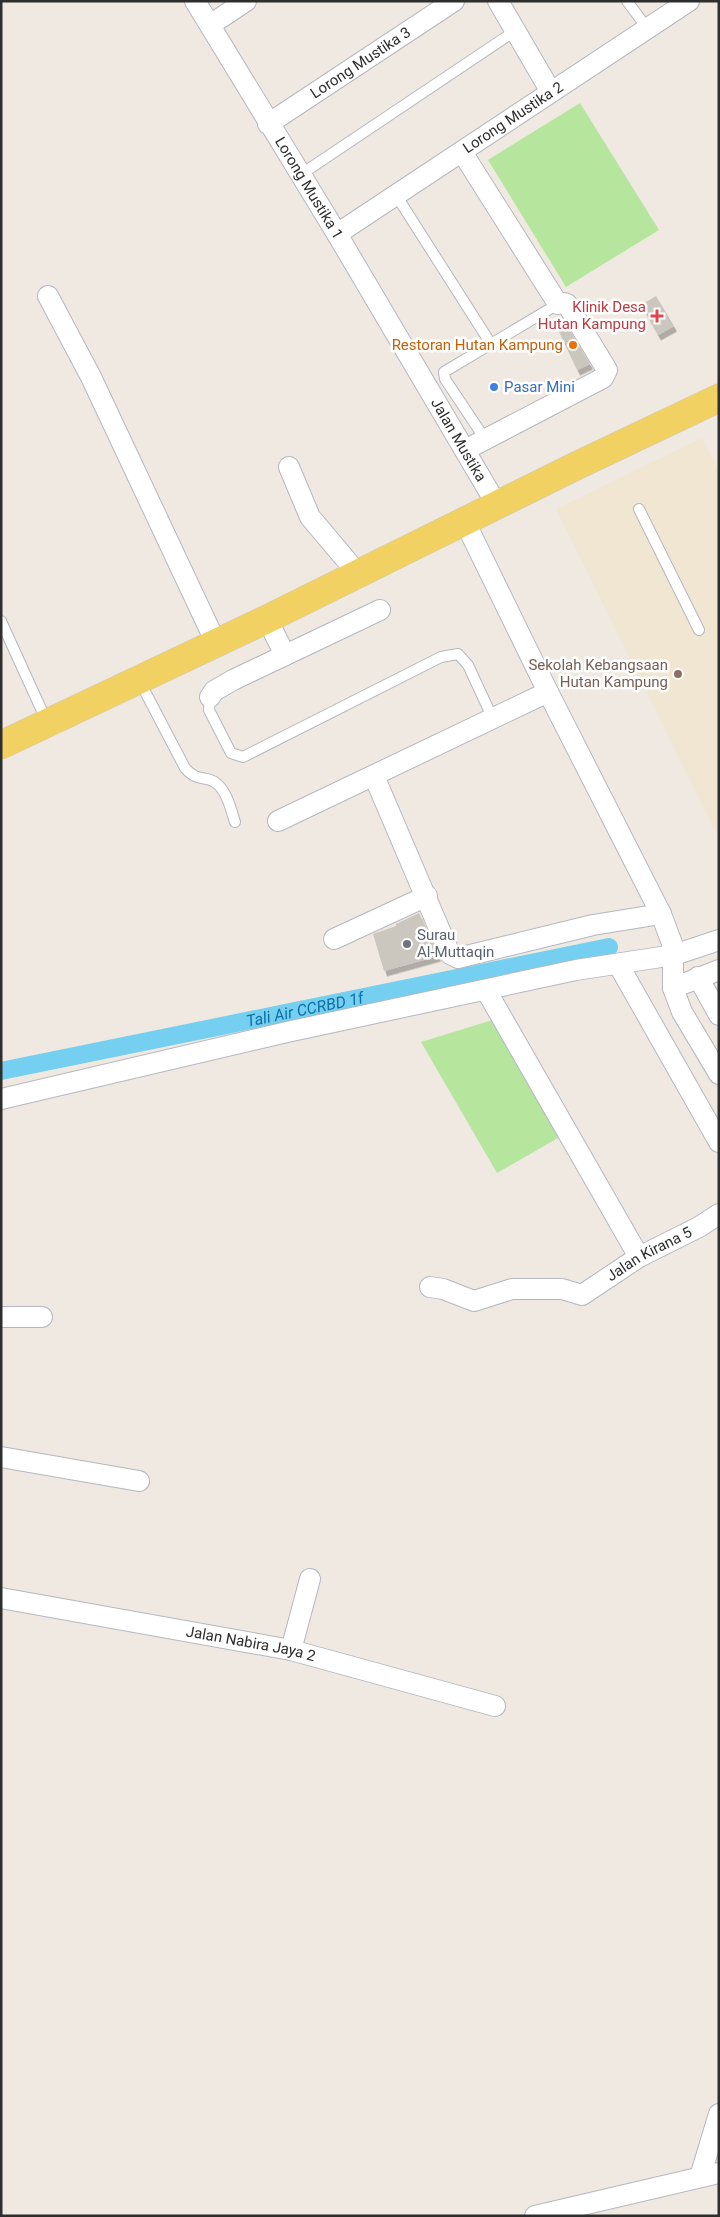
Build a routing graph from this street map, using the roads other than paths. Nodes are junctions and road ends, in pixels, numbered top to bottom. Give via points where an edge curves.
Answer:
1 (195, 1) edge
2 (246, 1) edge
3 (454, 1) edge
4 (498, 1) edge
5 (627, 1) edge
6 (689, 1) edge
7 (210, 25) junction
8 (646, 28) junction
9 (515, 31) junction
10 (551, 92) junction
11 (268, 124) junction
12 (462, 152) junction
13 (300, 175) junction
14 (396, 195) junction
15 (337, 234) junction
16 (48, 296) dead end
17 (558, 304) junction
18 (491, 344) junction
19 (420, 377) joint
20 (719, 398) edge
21 (485, 439) junction
22 (465, 450) junction
23 (289, 467) dead end
24 (497, 505) junction
25 (639, 509) dead end
26 (465, 522) junction
27 (358, 574) junction
28 (380, 610) dead end
29 (268, 619) junction
30 (1, 621) edge
31 (699, 630) dead end
32 (216, 643) junction
33 (285, 655) junction
34 (139, 679) junction
35 (548, 692) junction
36 (210, 697) joint
37 (493, 719) junction
38 (48, 723) junction
39 (1, 745) edge
40 (374, 776) junction
41 (278, 820) dead end
42 (235, 822) dead end
43 (427, 896) junction
44 (661, 914) junction
45 (334, 939) dead end
46 (719, 940) edge
47 (674, 956) junction
48 (618, 964) junction
49 (719, 970) edge
50 (698, 977) junction
51 (674, 988) junction
52 (486, 990) junction
53 (719, 1014) edge
54 (719, 1074) edge
55 (1, 1099) edge
56 (719, 1142) edge
57 (719, 1214) edge
58 (639, 1257) junction
59 (430, 1287) dead end
60 (1, 1317) edge
61 (42, 1317) dead end
62 (1, 1457) edge
63 (139, 1481) dead end
64 (310, 1579) dead end
65 (1, 1598) edge
66 (291, 1650) junction
67 (496, 1706) dead end
68 (719, 2114) edge
69 (709, 2175) edge
70 (535, 2216) edge

1 - 7 street, Lorong Mustika 1
2 - 7 street
3 - 11 street, Lorong Mustika 3
4 - 9 street
5 - 8 lane
6 - 8 street, Lorong Mustika 2
7 - 11 street, Lorong Mustika 1
8 - 10 street, Lorong Mustika 2
9 - 10 street
9 - 13 lane
10 - 12 street, Lorong Mustika 2
11 - 13 street, Lorong Mustika 1
12 - 14 street, Lorong Mustika 2
12 - 17 street
13 - 15 street, Lorong Mustika 1
14 - 15 street, Lorong Mustika 2
14 - 18 lane
15 - 19 street, Lorong Mustika 1
16 - 32 street via 91,377
17 - 18 lane
17 - 21 street via 568,304 607,370 606,375
18 - 21 lane via 444,372 445,379
19 - 22 street, Jalan Mustika
20 - 24 main road
21 - 22 street
22 - 24 street, Jalan Mustika
23 - 27 street via 310,517
24 - 26 main road
25 - 31 lane
26 - 27 main road
26 - 35 street
27 - 29 main road
28 - 33 street
29 - 32 main road
29 - 33 street
30 - 38 lane
32 - 34 main road
33 - 36 street via 233,680
34 - 38 main road
34 - 42 lane via 185,768 196,778 215,782 222,790
35 - 37 street
35 - 44 street
36 - 37 lane via 209,710 232,753 243,757 441,657 458,654 468,665
37 - 40 street
38 - 39 main road
40 - 41 street
40 - 43 street
43 - 44 street via 450,954 458,958 593,925
43 - 45 street
44 - 47 street
46 - 47 street
47 - 48 street
47 - 51 street
48 - 52 street
48 - 56 street
49 - 50 street
50 - 51 street
50 - 53 street
51 - 54 street via 682,1012
52 - 55 street via 287,1032
52 - 58 street
57 - 58 street, Jalan Kirana 5
58 - 59 street, Jalan Kirana 5 via 582,1295 562,1289 512,1290 474,1301
60 - 61 street
62 - 63 street
64 - 66 street
65 - 66 street, Jalan Nabira Jaya 2
66 - 67 street, Jalan Nabira Jaya 2
68 - 69 street
69 - 70 street

